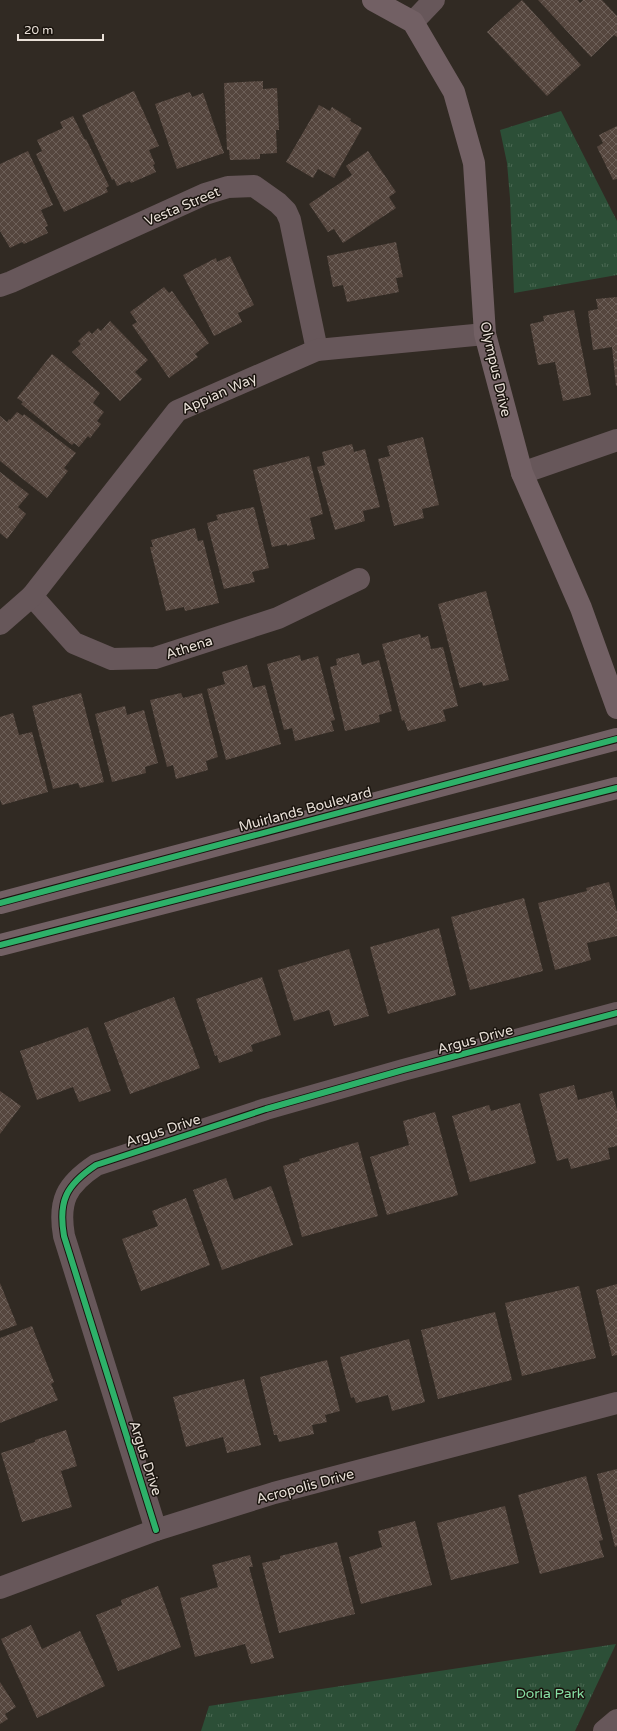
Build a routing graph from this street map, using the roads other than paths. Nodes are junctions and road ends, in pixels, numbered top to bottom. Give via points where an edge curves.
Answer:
1 (373, 0) edge
2 (434, 0) edge
3 (413, 22) junction
4 (4, 289) edge
5 (485, 334) junction
6 (318, 350) junction
7 (617, 440) edge
8 (522, 473) junction
9 (359, 579) dead end
10 (32, 596) junction
11 (0, 624) edge
12 (617, 708) edge
13 (617, 739) edge
14 (617, 788) edge
15 (0, 903) edge
16 (0, 945) edge
17 (617, 1013) edge
18 (617, 1403) edge
19 (156, 1530) junction
20 (0, 1588) edge
21 (617, 1720) edge
22 (604, 1731) edge

1 - 3 main road
2 - 3 street
3 - 5 main road, Olympus Drive via 454,92 474,163
4 - 6 street, Vesta Street via 205,194 228,187 254,186 278,203 290,220
5 - 6 street, Appian Way
5 - 8 main road, Olympus Drive
6 - 10 street, Appian Way via 176,411
7 - 8 street
8 - 12 main road, Olympus Drive via 581,608
9 - 10 street, Athena via 278,618 155,658 112,659 74,643
10 - 11 street, Appian Way
13 - 15 main road, Muirlands Boulevard
14 - 16 main road
17 - 19 street, Argus Drive via 266,1109 96,1165 70,1187 61,1218 64,1236
18 - 19 street, Acropolis Drive via 274,1493
19 - 20 street, Acropolis Drive
21 - 22 street

